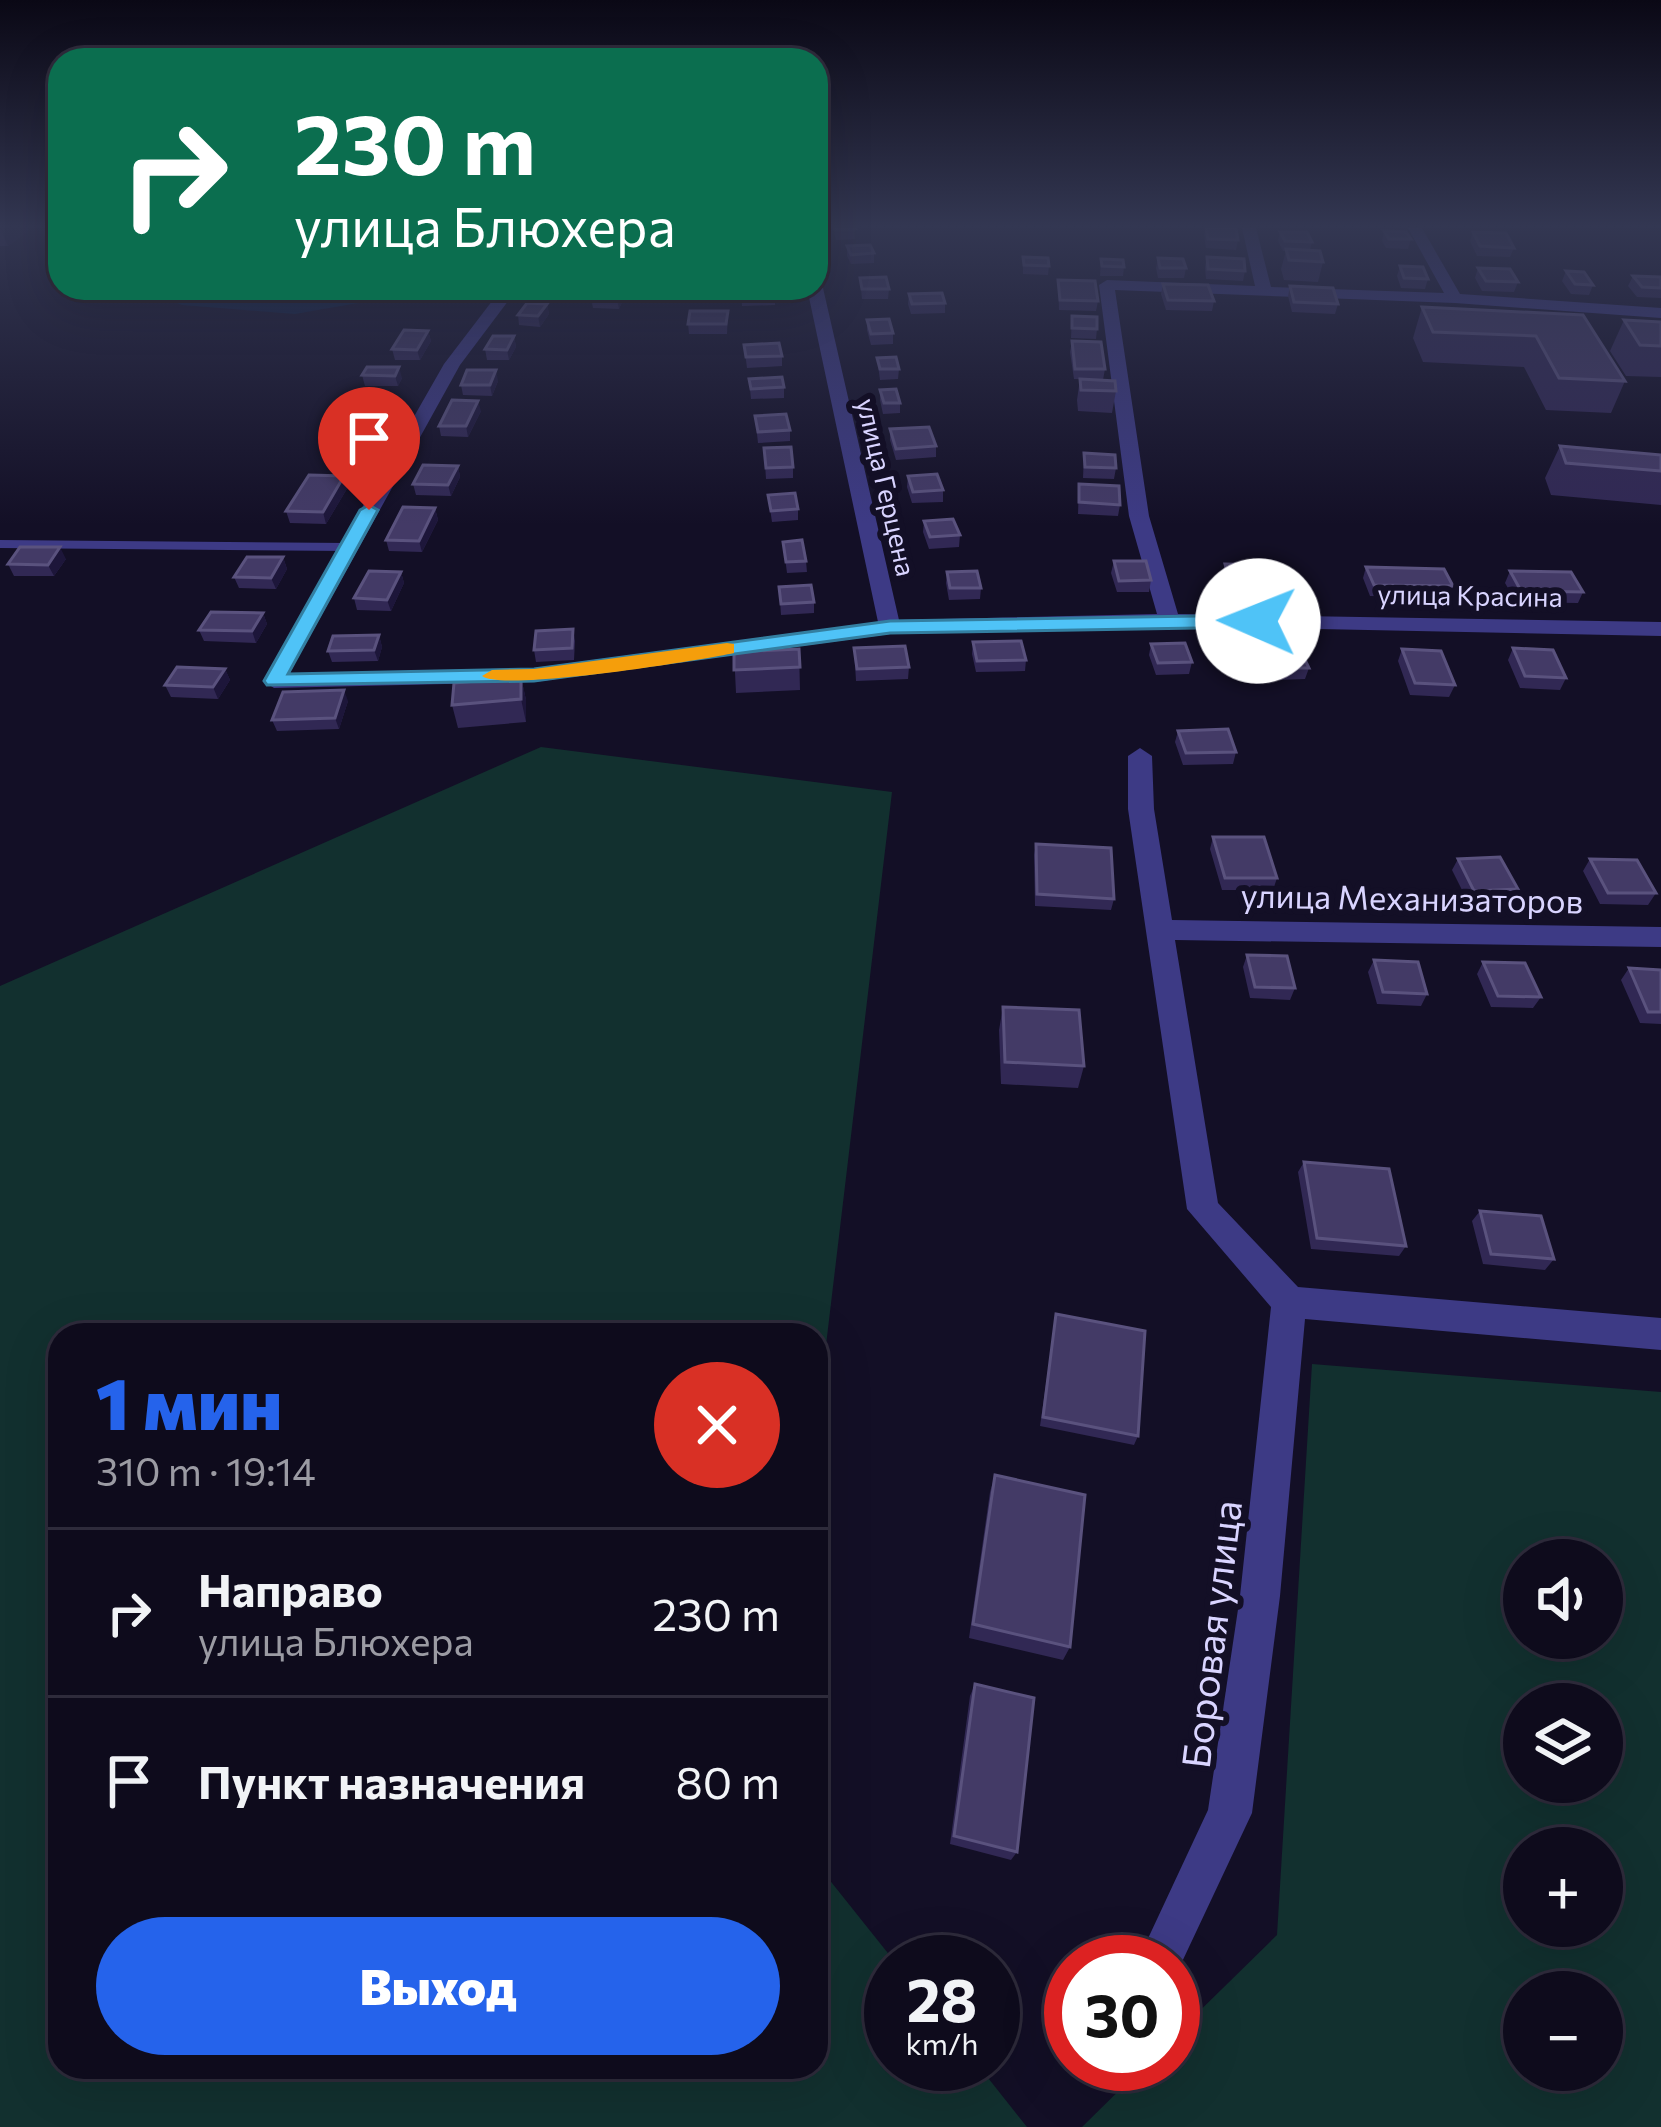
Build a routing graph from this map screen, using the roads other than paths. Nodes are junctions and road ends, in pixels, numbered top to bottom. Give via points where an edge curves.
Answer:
1 (480, 327) edge
2 (824, 327) edge
3 (1113, 327) edge
4 (0, 544) edge
5 (348, 547) junction
6 (1169, 620) junction
7 (890, 627) junction
8 (1661, 629) edge
9 (1140, 756) dead end
10 (1161, 930) junction
11 (1661, 937) edge
12 (1289, 1301) junction
13 (1661, 1334) edge
14 (1174, 1935) edge

1 - 5 street
2 - 7 street, улица Герцена
3 - 6 street via 1139,516
4 - 5 lane
5 - 7 street, улица Красина via 274,681 534,675
6 - 7 street, улица Красина
6 - 8 street, улица Красина
9 - 10 street
10 - 11 street, улица Механизаторов
10 - 12 street via 1203,1209
12 - 13 street
12 - 14 street, Боровая улица via 1230,1813

